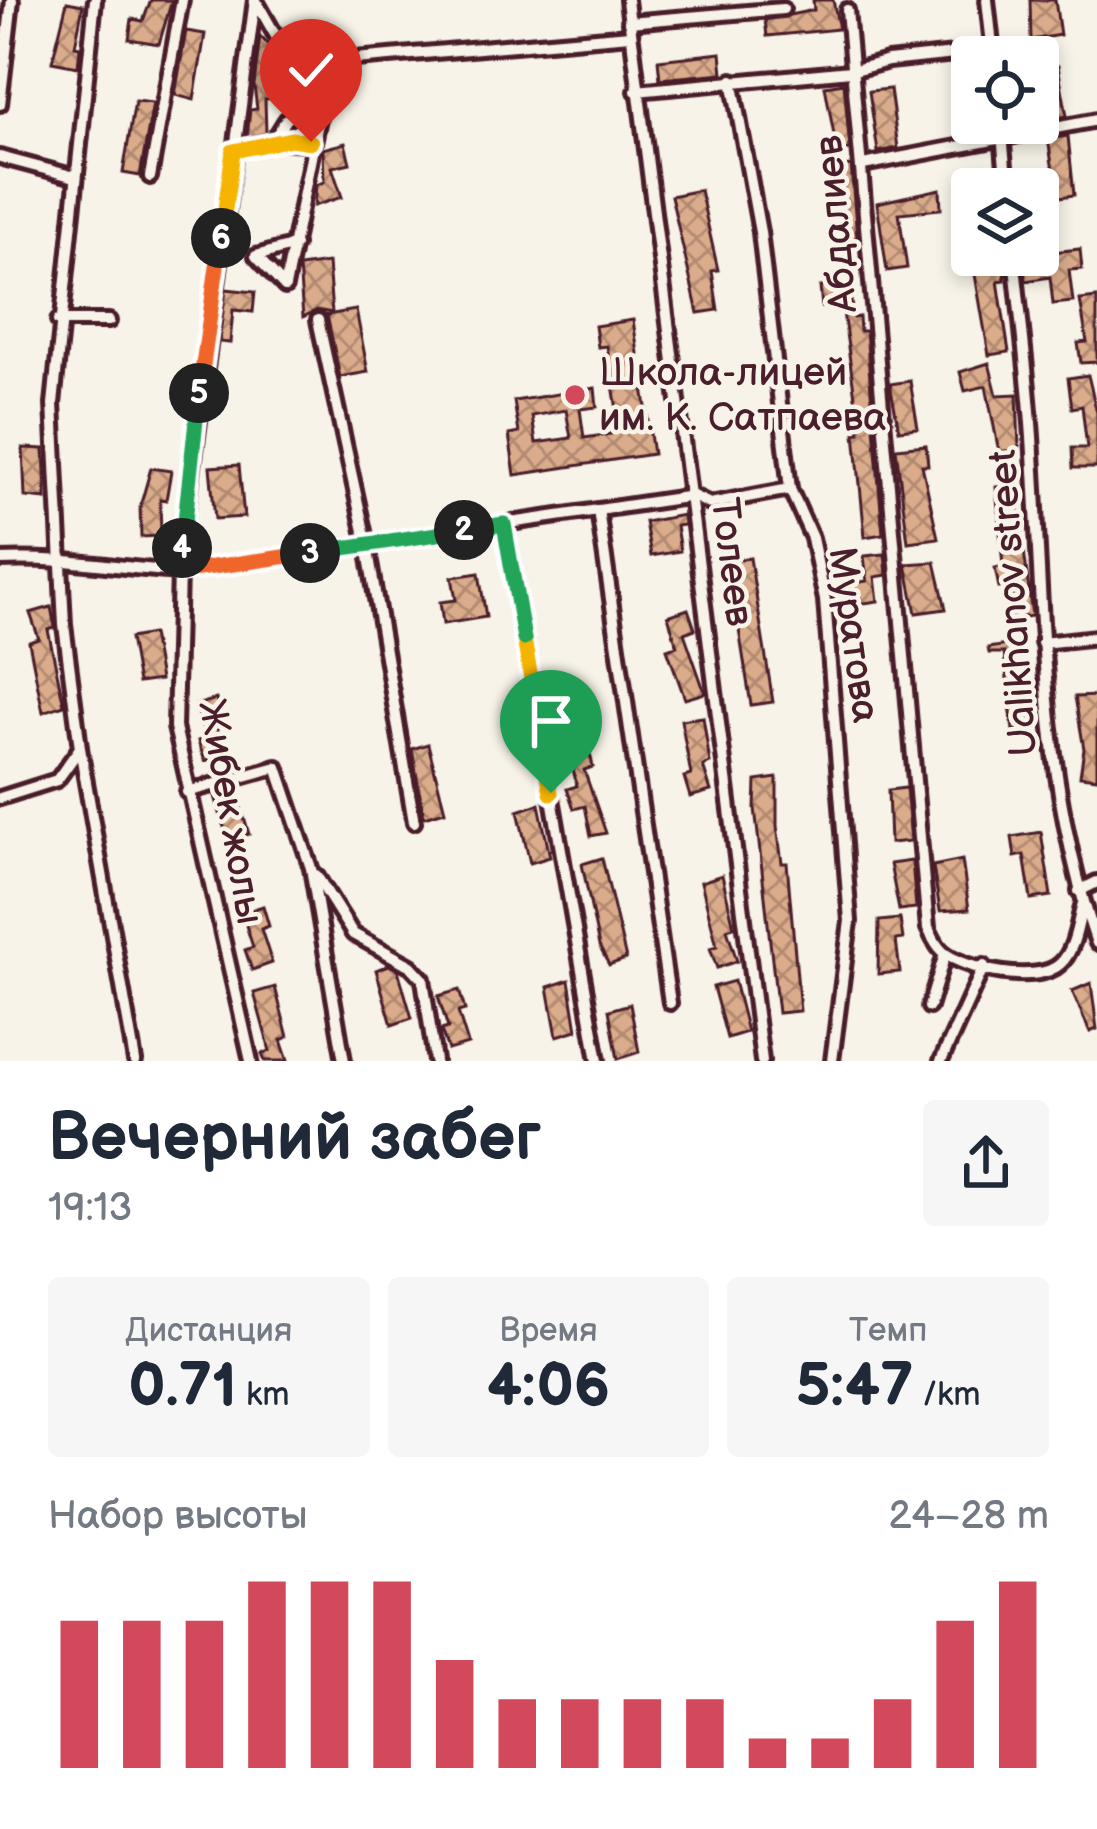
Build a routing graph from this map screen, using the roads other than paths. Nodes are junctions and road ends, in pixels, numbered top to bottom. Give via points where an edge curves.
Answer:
1 (12, 0) edge
2 (95, 0) edge
3 (182, 0) edge
4 (255, 0) edge
5 (627, 0) edge
6 (987, 0) edge
7 (783, 9) dead end
8 (847, 10) dead end
9 (629, 28) junction
10 (991, 36) edge
11 (951, 56) edge
12 (321, 62) junction
13 (851, 71) junction
14 (732, 80) junction
15 (324, 89) junction
16 (636, 91) junction
17 (0, 104) edge
18 (1097, 120) edge
19 (1059, 128) edge
20 (273, 141) junction
21 (311, 142) junction
22 (976, 144) edge
23 (233, 151) junction
24 (0, 158) edge
25 (863, 165) junction
26 (75, 177) junction
27 (150, 178) dead end
28 (296, 245) dead end
29 (1016, 276) edge
30 (318, 320) dead end
31 (58, 321) junction
32 (109, 321) dead end
33 (790, 489) junction
34 (693, 496) junction
35 (598, 510) junction
36 (504, 524) junction
37 (367, 545) junction
38 (64, 557) junction
39 (0, 560) edge
40 (179, 572) junction
41 (1097, 637) edge
42 (1042, 643) junction
43 (80, 748) junction
44 (188, 791) junction
45 (0, 798) edge
46 (414, 822) dead end
47 (311, 868) junction
48 (1097, 882) edge
49 (1081, 897) junction
50 (1097, 943) edge
51 (941, 949) junction
52 (985, 966) junction
53 (670, 1003) dead end
54 (929, 1007) dead end
55 (135, 1061) edge
56 (251, 1061) edge
57 (344, 1061) edge
58 (435, 1061) edge
59 (598, 1061) edge
60 (762, 1061) edge
61 (832, 1061) edge
62 (941, 1061) edge

1 - 17 street
2 - 26 street
3 - 27 street
4 - 12 street via 281,45
4 - 23 street, Жибек жолы
5 - 9 street, Толеев
6 - 10 street
7 - 9 street
8 - 13 street, Абдалиев
9 - 12 street
9 - 16 street, Толеев
11 - 13 street
12 - 15 street
13 - 14 street
13 - 25 street, Абдалиев
14 - 16 street
14 - 33 street, Муратова via 760,232
15 - 20 street
15 - 21 street
16 - 34 street, Толеев
18 - 19 street
20 - 21 street
20 - 23 street
21 - 28 street
22 - 25 street
23 - 40 street, Жибек жолы
24 - 26 street
25 - 51 street, Абдалиев via 920,876
26 - 31 street
29 - 42 street, Ualikhanov street
30 - 37 street
31 - 32 street
31 - 38 street via 53,404
33 - 34 street via 710,504
33 - 61 street, Муратова via 812,538 825,600 837,739 850,921
34 - 35 street
34 - 60 street, Толеев
35 - 36 street
35 - 53 street
36 - 37 street
36 - 59 street
37 - 40 street
37 - 46 street
38 - 39 street
38 - 40 street
38 - 43 street
40 - 44 street, Жибек жолы via 175,728
41 - 42 street
42 - 49 street, Ualikhanov street via 1061,825
43 - 45 street via 57,780
43 - 55 street
44 - 47 street via 277,766
44 - 56 street, Жибек жолы
47 - 57 street
47 - 58 street via 353,934 423,979
48 - 49 street
49 - 50 street, Ualikhanov street
49 - 52 street via 1069,953 1058,967 1040,974
51 - 52 street
51 - 54 street
52 - 62 street

